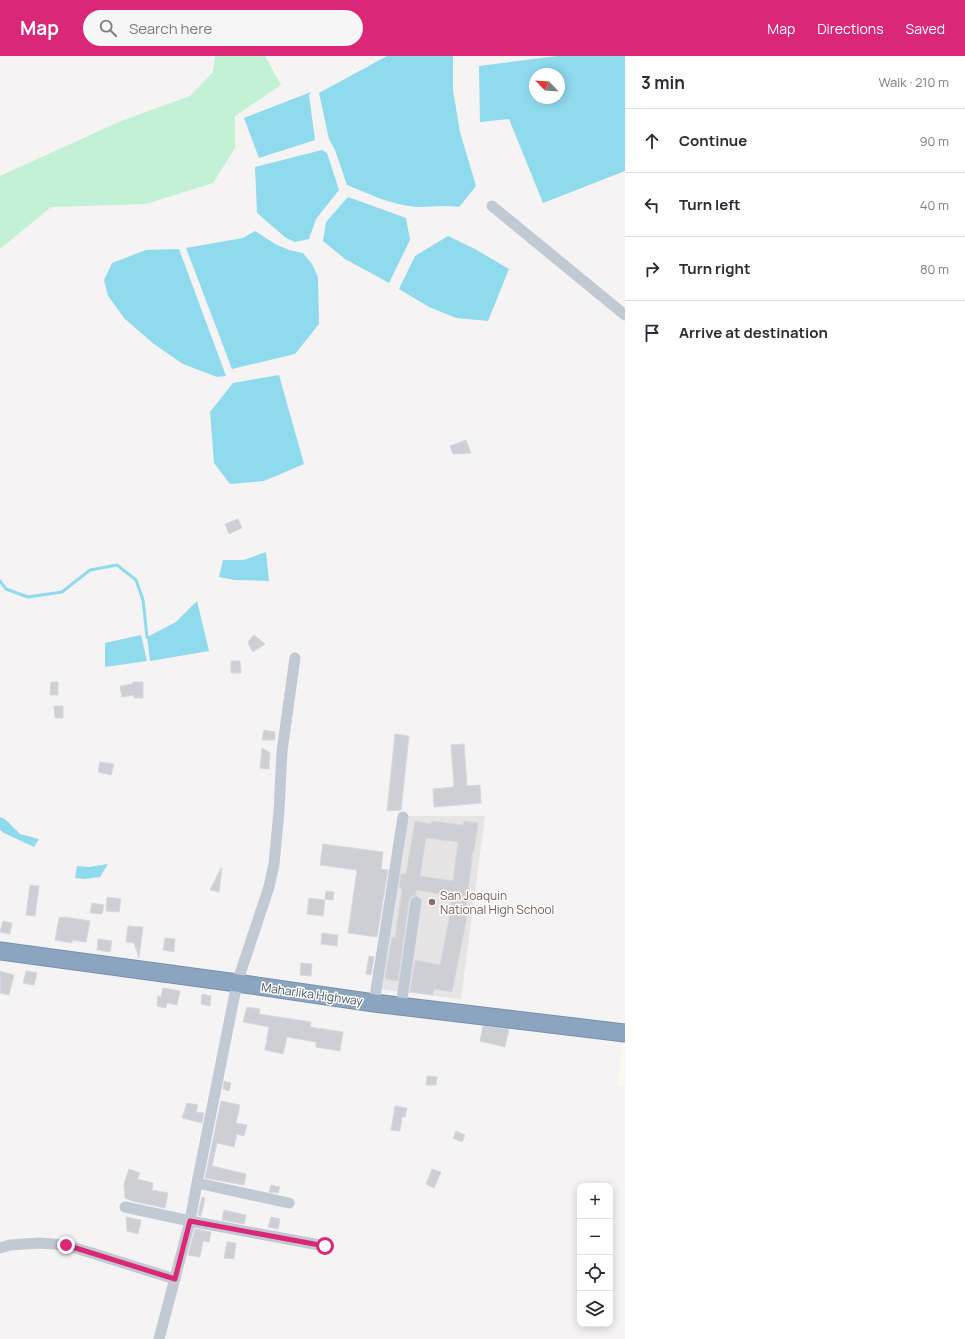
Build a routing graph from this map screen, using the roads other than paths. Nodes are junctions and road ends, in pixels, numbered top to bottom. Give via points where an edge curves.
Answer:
1 (492, 206) dead end
2 (625, 315) edge
3 (295, 658) dead end
4 (403, 817) dead end
5 (416, 902) dead end
6 (0, 951) edge
7 (237, 982) junction
8 (374, 1003) junction
9 (401, 1006) junction
10 (625, 1033) edge
11 (197, 1183) junction
12 (289, 1203) dead end
13 (125, 1206) dead end
14 (190, 1221) junction
15 (325, 1246) dead end
16 (0, 1248) edge
17 (175, 1279) junction
18 (159, 1339) edge

1 - 2 street
3 - 7 street via 282,751 274,864 269,887
4 - 8 street
5 - 9 street
6 - 7 highway, Maharlika Highway
7 - 8 highway, Maharlika Highway
7 - 11 street
8 - 9 highway, Maharlika Highway
9 - 10 highway, Maharlika Highway
11 - 12 street
11 - 14 street
13 - 14 street
14 - 15 street
14 - 17 street
16 - 17 street via 39,1243 66,1245
17 - 18 street

